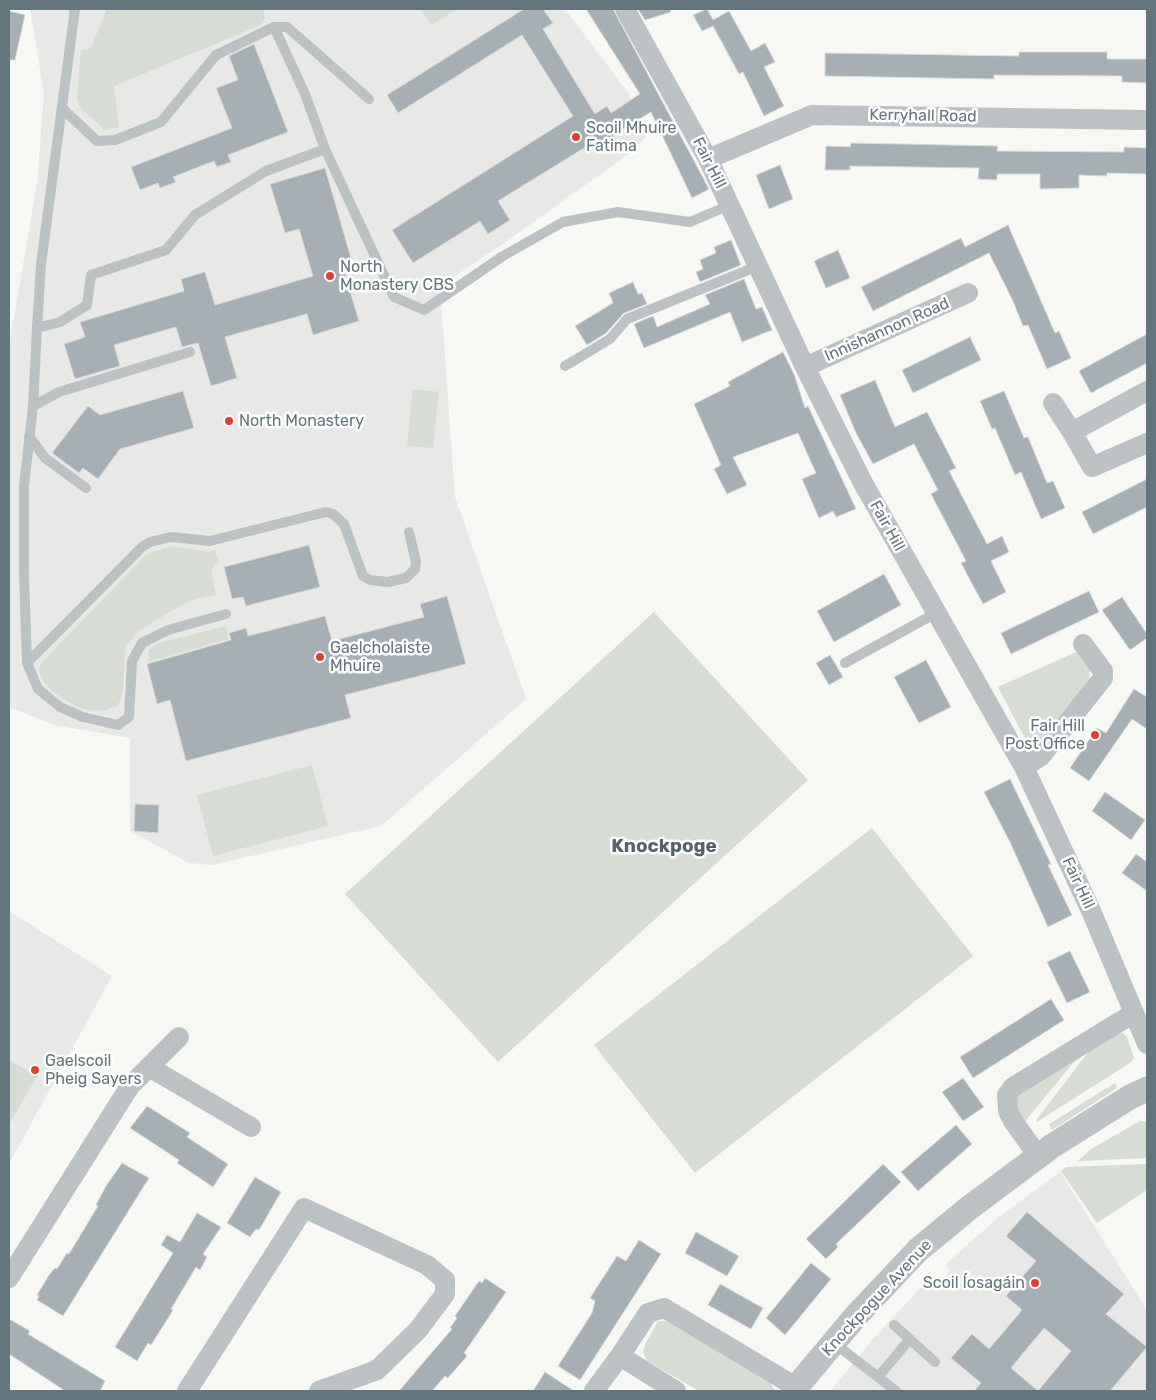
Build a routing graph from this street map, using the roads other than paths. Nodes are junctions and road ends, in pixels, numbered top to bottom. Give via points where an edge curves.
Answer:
1 (75, 9) edge
2 (625, 9) edge
3 (274, 28) junction
4 (369, 99) dead end
5 (63, 109) junction
6 (1147, 120) edge
7 (325, 149) junction
8 (708, 160) junction
9 (730, 205) junction
10 (758, 266) junction
11 (968, 293) dead end
12 (37, 328) junction
13 (190, 352) dead end
14 (565, 366) dead end
15 (805, 367) junction
16 (1147, 390) edge
17 (1053, 403) dead end
18 (33, 406) junction
19 (1072, 432) junction
20 (29, 436) junction
21 (1147, 443) edge
22 (86, 488) dead end
23 (409, 532) dead end
24 (936, 613) junction
25 (226, 614) dead end
26 (1084, 644) dead end
27 (27, 663) junction
28 (845, 663) dead end
29 (1024, 767) junction
30 (1134, 1013) junction
31 (179, 1037) dead end
32 (1147, 1044) edge
33 (150, 1067) junction
34 (1147, 1079) edge
35 (1147, 1089) edge
36 (251, 1127) dead end
37 (1038, 1156) junction
38 (9, 1278) edge
39 (894, 1325) dead end
40 (910, 1339) junction
41 (833, 1342) junction
42 (620, 1356) junction
43 (935, 1362) dead end
44 (878, 1377) junction
45 (799, 1387) edge
46 (187, 1391) edge
47 (319, 1391) edge
48 (594, 1391) edge
49 (676, 1391) edge
50 (896, 1391) edge

1 - 5 lane
2 - 8 street, Fair Hill
3 - 4 lane via 287,27
3 - 5 lane via 216,55 161,122 115,140 97,140
3 - 7 lane via 305,94
5 - 12 lane via 41,264
6 - 8 street, Kerryhall Road via 812,115
7 - 9 lane via 394,297 424,310 503,256 563,222 618,212 690,222
7 - 12 lane via 266,171 195,215 166,250 91,275 87,304 60,322
8 - 9 street, Fair Hill
9 - 10 street, Fair Hill
10 - 14 lane via 627,319 610,340
10 - 15 street, Fair Hill
11 - 15 street, Innishannon Road
12 - 18 lane
13 - 18 lane via 59,392
15 - 24 street, Fair Hill via 863,482
16 - 19 street
17 - 19 street
18 - 20 lane
19 - 21 street via 1092,467
20 - 22 lane via 45,458
20 - 27 lane via 24,486
23 - 27 lane via 416,562 414,569 406,578 388,582 377,582 363,576 344,524 326,512 210,541 171,537 150,542
24 - 28 lane
24 - 29 street, Fair Hill
25 - 27 lane via 168,630 142,643 132,661 129,717 118,725 82,717 60,707 38,689
26 - 29 street via 1103,671 1103,678 1041,756
29 - 30 street, Fair Hill
30 - 32 street, Fair Hill
30 - 37 street via 1013,1088 1007,1095 1008,1111 1013,1121
31 - 33 street
33 - 36 street
33 - 38 street via 130,1086
34 - 35 street
35 - 37 street, Knockpogue Avenue
37 - 41 street, Knockpogue Avenue via 918,1250
39 - 40 lane
40 - 43 lane
40 - 44 lane
41 - 44 lane
41 - 45 street, Knockpogue Avenue
42 - 45 street via 648,1313 664,1308
42 - 48 street
42 - 49 street
44 - 50 lane
46 - 47 street via 304,1208 427,1265 446,1280 445,1294 418,1330 377,1370

